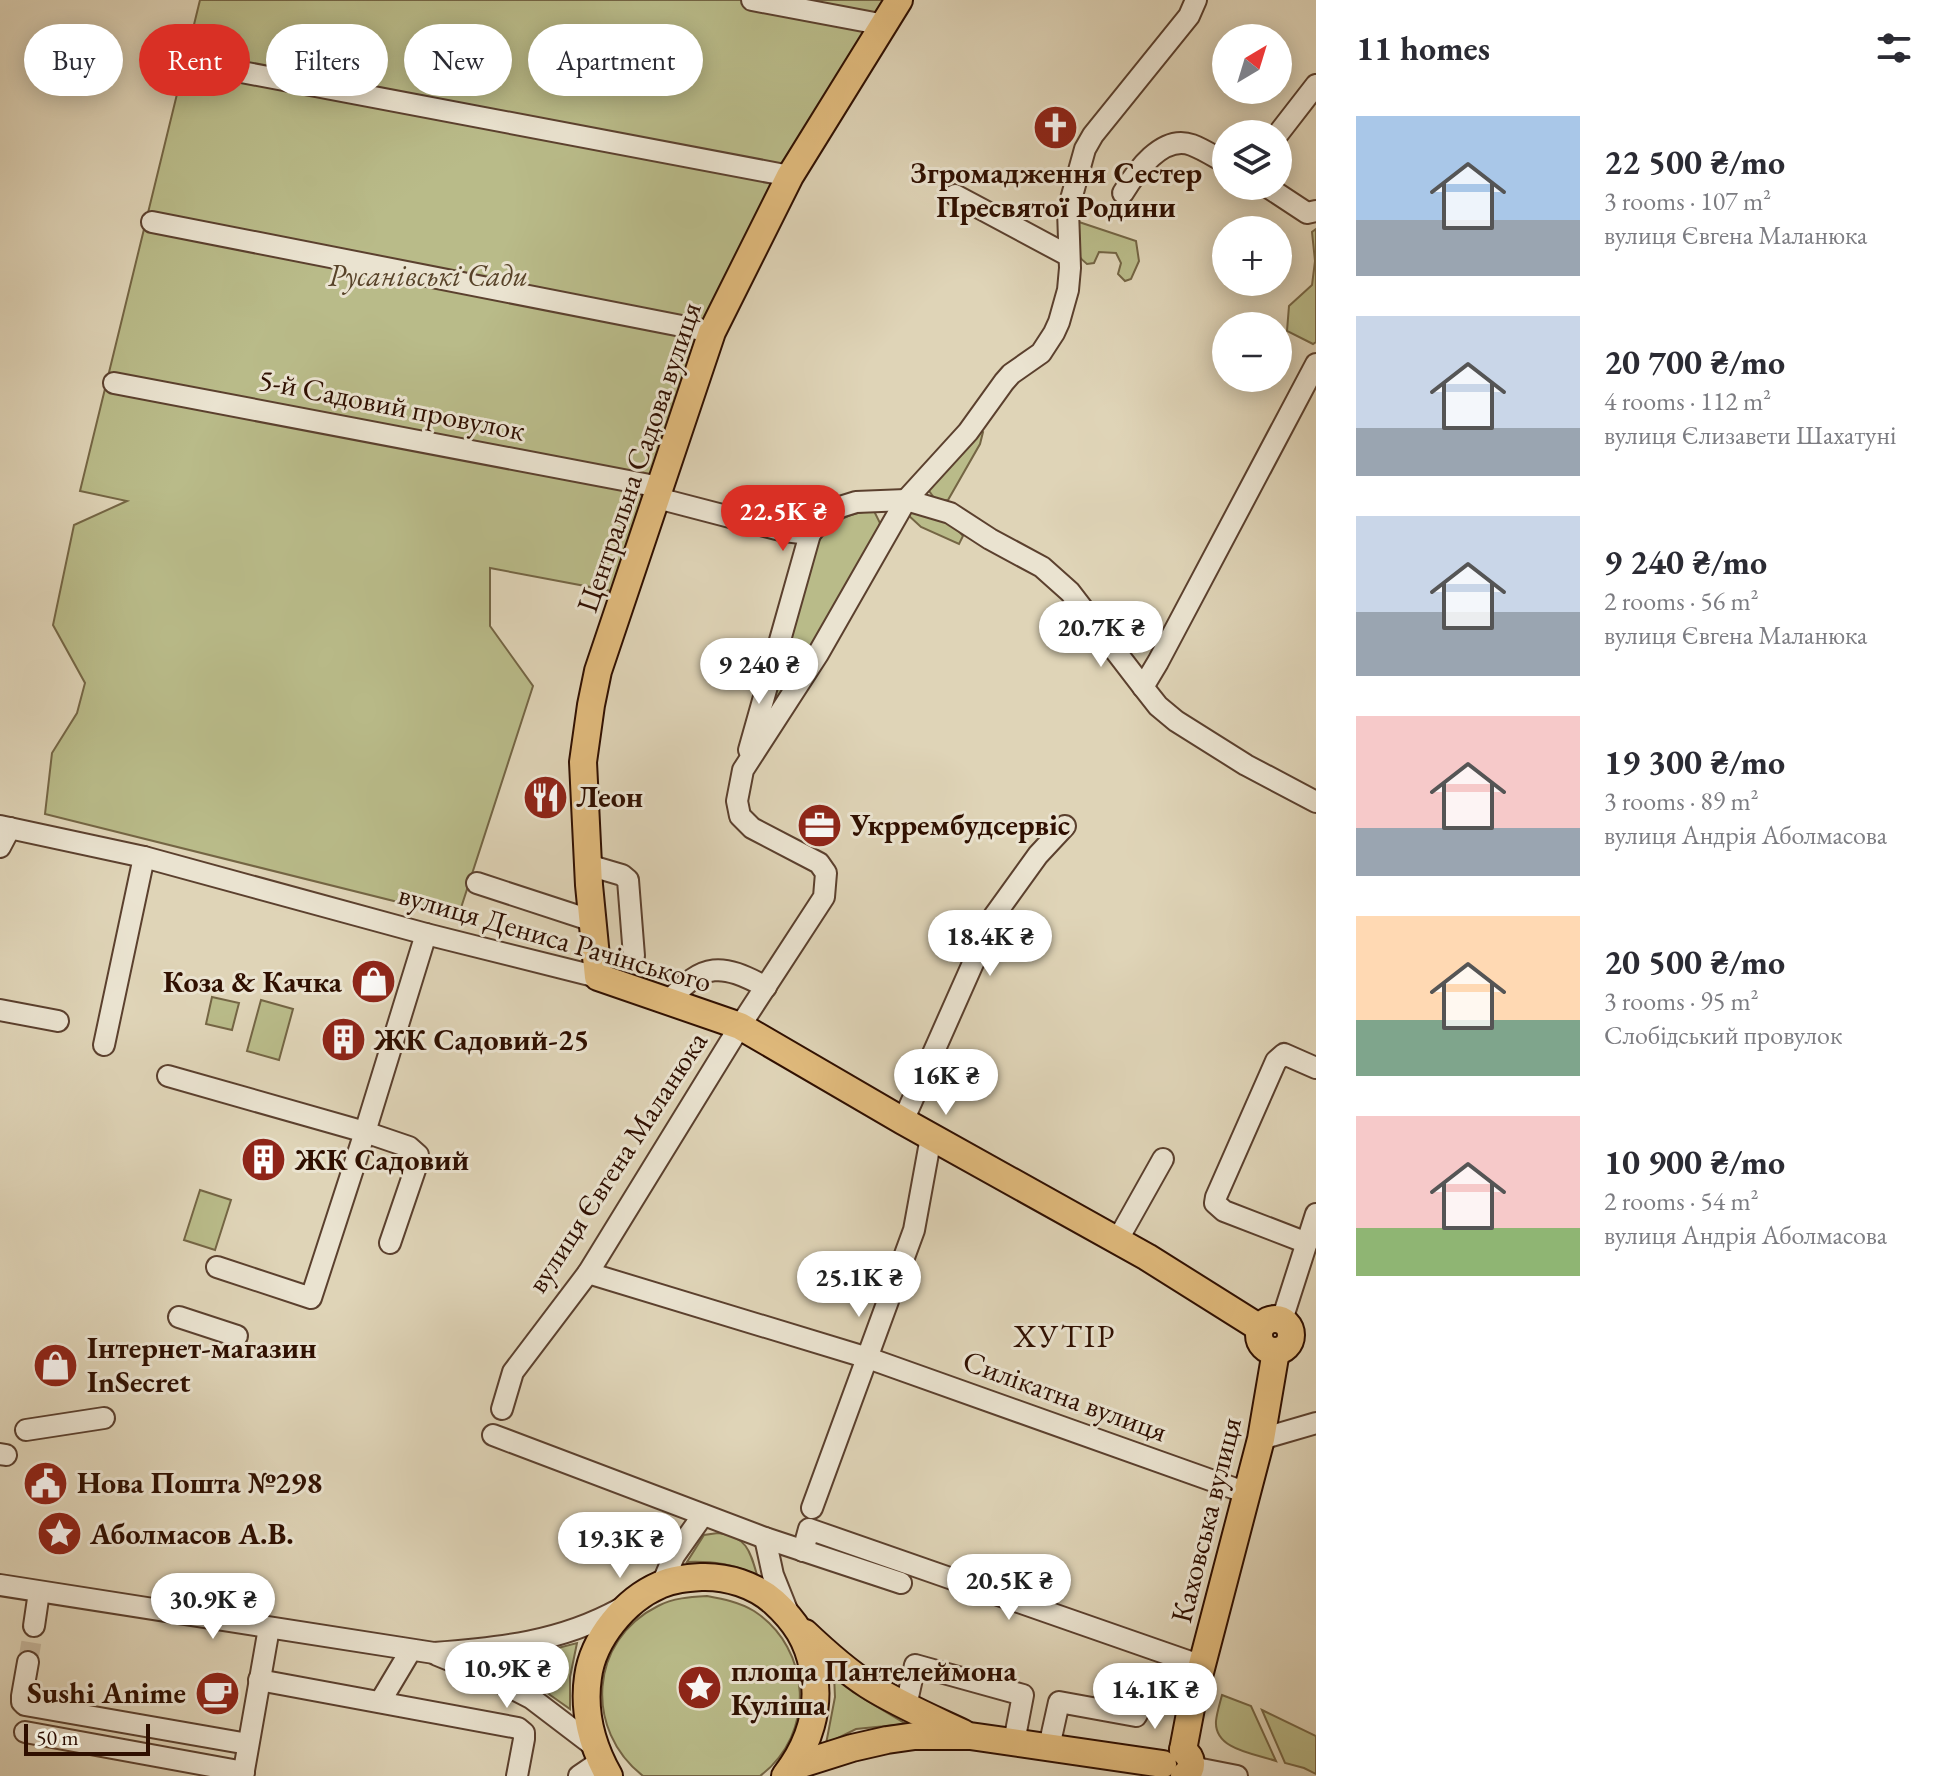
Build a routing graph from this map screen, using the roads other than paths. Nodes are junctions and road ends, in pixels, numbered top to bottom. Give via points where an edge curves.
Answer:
1 (752, 0) edge
2 (899, 0) edge
3 (1196, 0) edge
4 (885, 25) junction
5 (250, 74) edge
6 (1316, 85) edge
7 (1289, 120) edge
8 (1212, 156) edge
9 (790, 176) junction
10 (1123, 193) dead end
11 (955, 195) dead end
12 (1287, 200) edge
13 (1316, 211) edge
14 (152, 222) dead end
15 (1069, 256) junction
16 (712, 332) junction
17 (1316, 364) edge
18 (114, 383) dead end
19 (658, 493) junction
20 (906, 500) junction
21 (810, 534) junction
22 (1143, 687) junction
23 (743, 770) junction
24 (1314, 796) edge
25 (1065, 826) dead end
26 (5, 827) edge
27 (0, 847) edge
28 (144, 857) junction
29 (588, 865) junction
30 (477, 883) dead end
31 (593, 921) junction
32 (426, 934) junction
33 (634, 956) dead end
34 (598, 977) junction
35 (766, 987) junction
36 (669, 1001) junction
37 (0, 1010) edge
38 (58, 1021) dead end
39 (740, 1026) junction
40 (104, 1045) dead end
41 (1316, 1068) edge
42 (168, 1076) dead end
43 (903, 1121) junction
44 (365, 1132) junction
45 (931, 1137) junction
46 (1163, 1159) dead end
47 (1316, 1214) edge
48 (1117, 1241) junction
49 (390, 1243) dead end
50 (1307, 1243) junction
51 (217, 1267) dead end
52 (588, 1273) junction
53 (179, 1317) dead end
54 (1271, 1324) junction
55 (237, 1336) dead end
56 (868, 1358) junction
57 (502, 1409) dead end
58 (104, 1418) dead end
59 (1316, 1423) edge
60 (26, 1430) dead end
61 (493, 1435) dead end
62 (1261, 1439) junction
63 (1247, 1493) junction
64 (812, 1508) dead end
65 (703, 1515) junction
66 (765, 1538) junction
67 (803, 1551) junction
68 (901, 1583) dead end
69 (662, 1584) junction
70 (0, 1585) edge
71 (39, 1592) junction
72 (634, 1601) junction
73 (793, 1621) junction
74 (34, 1626) tunnel mouth
75 (269, 1628) junction
76 (411, 1650) junction
77 (434, 1653) junction
78 (28, 1662) tunnel mouth
79 (1202, 1666) junction
80 (259, 1680) junction
81 (380, 1702) junction
82 (1192, 1703) junction
83 (906, 1706) junction
84 (25, 1732) dead end
85 (970, 1736) junction
86 (1014, 1742) junction
87 (248, 1744) junction
88 (1049, 1747) junction
89 (605, 1766) edge
90 (1178, 1767) edge
91 (788, 1772) edge
92 (243, 1774) edge
93 (517, 1776) edge
94 (579, 1776) edge
95 (1237, 1776) edge

1 - 4 street
2 - 4 main road, Центральна Садова вулиця
3 - 15 street, вулиця Євгена Маланюка via 1085,149 1068,210
4 - 9 main road, Центральна Садова вулиця
5 - 9 street
6 - 7 street
8 - 10 street via 1189,144 1162,149
9 - 16 main road, Центральна Садова вулиця
11 - 15 street
12 - 13 street via 1307,213
14 - 16 street
15 - 20 street, вулиця Євгена Маланюка via 1068,290 1047,346 1011,374 968,432
16 - 19 main road, Центральна Садова вулиця
17 - 22 street
18 - 19 street, 5-й Садовий провулок
19 - 21 street
19 - 29 main road, Центральна Садова вулиця via 591,705 583,762
20 - 21 street via 840,507
20 - 22 street via 950,513 1042,567 1070,592
20 - 23 street, вулиця Євгена Маланюка via 818,654
21 - 23 street, вулиця Євгена Маланюка
22 - 24 street via 1176,721 1246,765
23 - 35 street, вулиця Євгена Маланюка via 740,816 752,828 819,863 826,873 824,897
25 - 43 street via 994,916
26 - 27 street
26 - 28 street, вулиця Дениса Рачінського
28 - 32 street, вулиця Дениса Рачінського
28 - 40 street
29 - 31 main road, Центральна Садова вулиця
29 - 33 street via 628,880
30 - 31 street
31 - 34 main road, Центральна Садова вулиця
32 - 34 street, вулиця Дениса Рачінського
32 - 44 street
34 - 36 main road, вулиця Дениса Рачінського
35 - 36 street via 717,969 702,972
35 - 39 street, вулиця Євгена Маланюка
36 - 39 main road, вулиця Дениса Рачінського
37 - 38 street
39 - 43 main road, вулиця Дениса Рачінського
39 - 52 street, вулиця Євгена Маланюка
41 - 50 street via 1284,1054 1276,1061 1215,1203
42 - 44 street
43 - 45 main road, вулиця Дениса Рачінського
44 - 49 street via 418,1155
44 - 51 street via 311,1298
45 - 48 main road, вулиця Дениса Рачінського
45 - 56 street via 914,1230
46 - 48 street
47 - 50 street
48 - 54 main road, вулиця Дениса Рачінського
50 - 54 street
52 - 56 street, Силікатна вулиця
52 - 57 street, вулиця Євгена Маланюка via 513,1372
53 - 55 street
54 - 62 main road, Каховська вулиця via 1259,1336 1268,1350 1276,1351
56 - 63 street, Силікатна вулиця
56 - 64 street
58 - 60 street
59 - 62 street
61 - 65 street
62 - 63 main road, Каховська вулиця
63 - 79 main road, Каховська вулиця
65 - 66 street
65 - 69 street
66 - 67 street
66 - 73 street via 773,1575
67 - 68 street
67 - 79 street via 809,1529
69 - 72 main road
69 - 73 main road via 712,1577 741,1583 767,1596
70 - 71 street
71 - 74 street
71 - 75 street
72 - 77 street via 549,1638
72 - 89 main road via 598,1645 588,1674 587,1704
73 - 83 main road via 834,1660
73 - 91 main road via 810,1653 816,1682 812,1727
75 - 76 street
75 - 80 street
76 - 77 street
76 - 81 street
77 - 89 street via 531,1698
78 - 87 street via 25,1705
79 - 82 main road, Каховська вулиця
80 - 81 street
80 - 87 street
81 - 93 street via 522,1730
82 - 88 street via 1149,1692 1136,1716 1059,1702
82 - 90 main road, Каховська вулиця
83 - 85 main road
83 - 86 street via 915,1665 1023,1695
84 - 92 street
85 - 86 main road
85 - 91 main road via 887,1740
86 - 88 main road
87 - 92 street
88 - 90 main road
89 - 94 street
90 - 95 street

